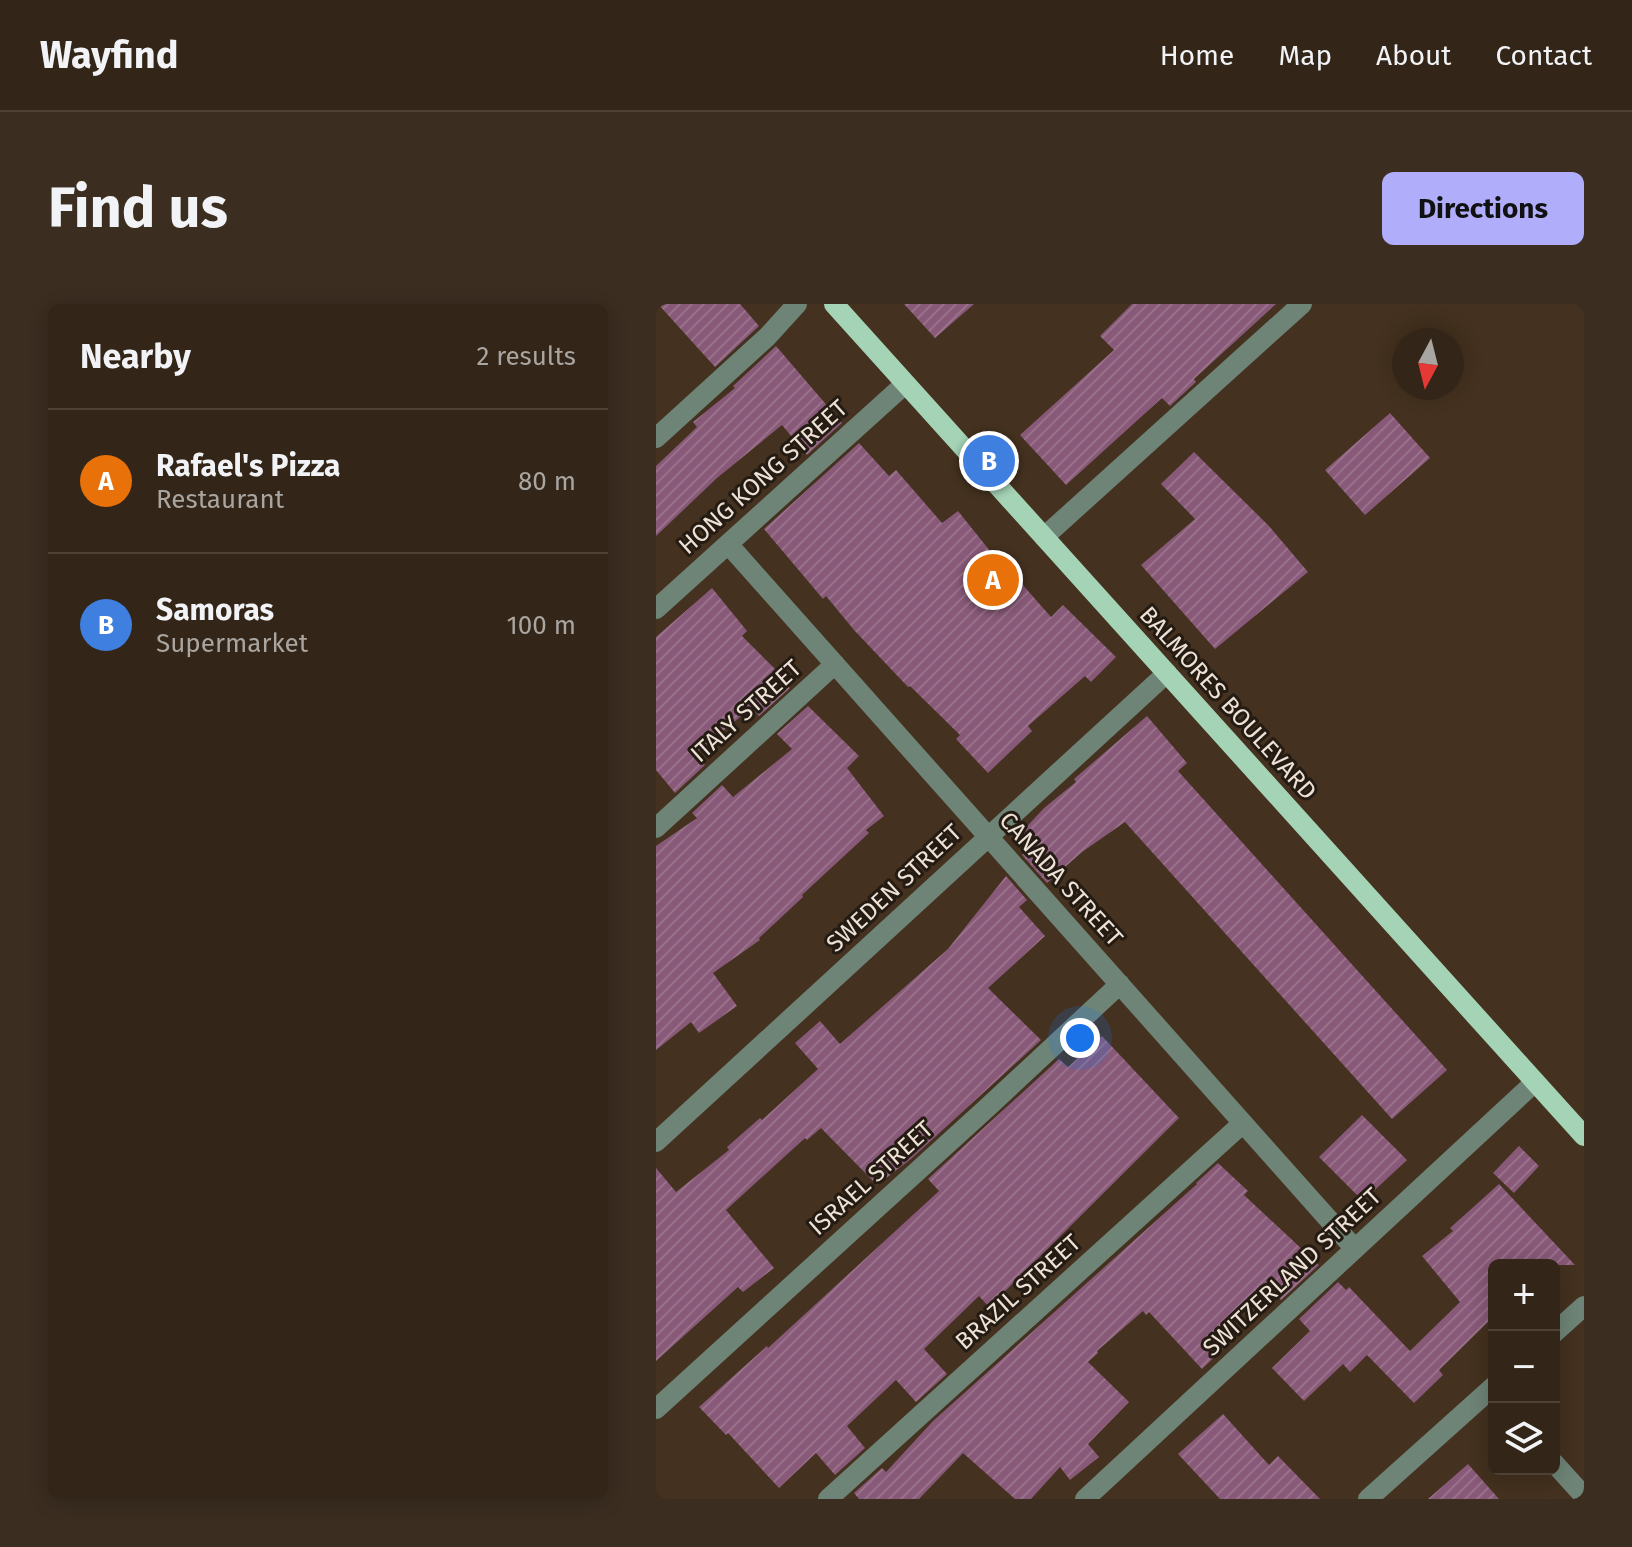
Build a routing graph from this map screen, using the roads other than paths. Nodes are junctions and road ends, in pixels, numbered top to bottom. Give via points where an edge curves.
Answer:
1 (797, 304) edge
2 (834, 304) edge
3 (1302, 304) edge
4 (905, 384) junction
5 (656, 438) edge
6 (1044, 537) junction
7 (728, 544) junction
8 (656, 609) edge
9 (835, 664) junction
10 (1167, 673) junction
11 (656, 828) edge
12 (989, 837) junction
13 (1120, 984) junction
14 (1535, 1082) junction
15 (1243, 1123) junction
16 (1584, 1136) edge
17 (656, 1142) edge
18 (1355, 1249) junction
19 (1584, 1306) edge
20 (1556, 1331) edge
21 (1488, 1394) edge
22 (656, 1409) edge
23 (1560, 1470) edge
24 (1584, 1496) edge
25 (828, 1499) edge
26 (1085, 1499) edge
27 (1368, 1499) edge

1 - 5 street
2 - 4 main road, BALMORES BOULEVARD
3 - 6 street
4 - 6 main road, BALMORES BOULEVARD
4 - 7 street, HONG KONG STREET
6 - 10 main road, BALMORES BOULEVARD
7 - 8 street, HONG KONG STREET
7 - 9 street, CANADA STREET
9 - 11 street, ITALY STREET
9 - 12 street, CANADA STREET
10 - 12 street, SWEDEN STREET
10 - 14 main road, BALMORES BOULEVARD
12 - 13 street, CANADA STREET
12 - 17 street, SWEDEN STREET
13 - 15 street, CANADA STREET
13 - 22 street, ISRAEL STREET
14 - 16 main road, BALMORES BOULEVARD
14 - 18 street, SWITZERLAND STREET
15 - 18 street, CANADA STREET
15 - 25 street, BRAZIL STREET
18 - 26 street, SWITZERLAND STREET
19 - 20 street
21 - 27 street
23 - 24 street

